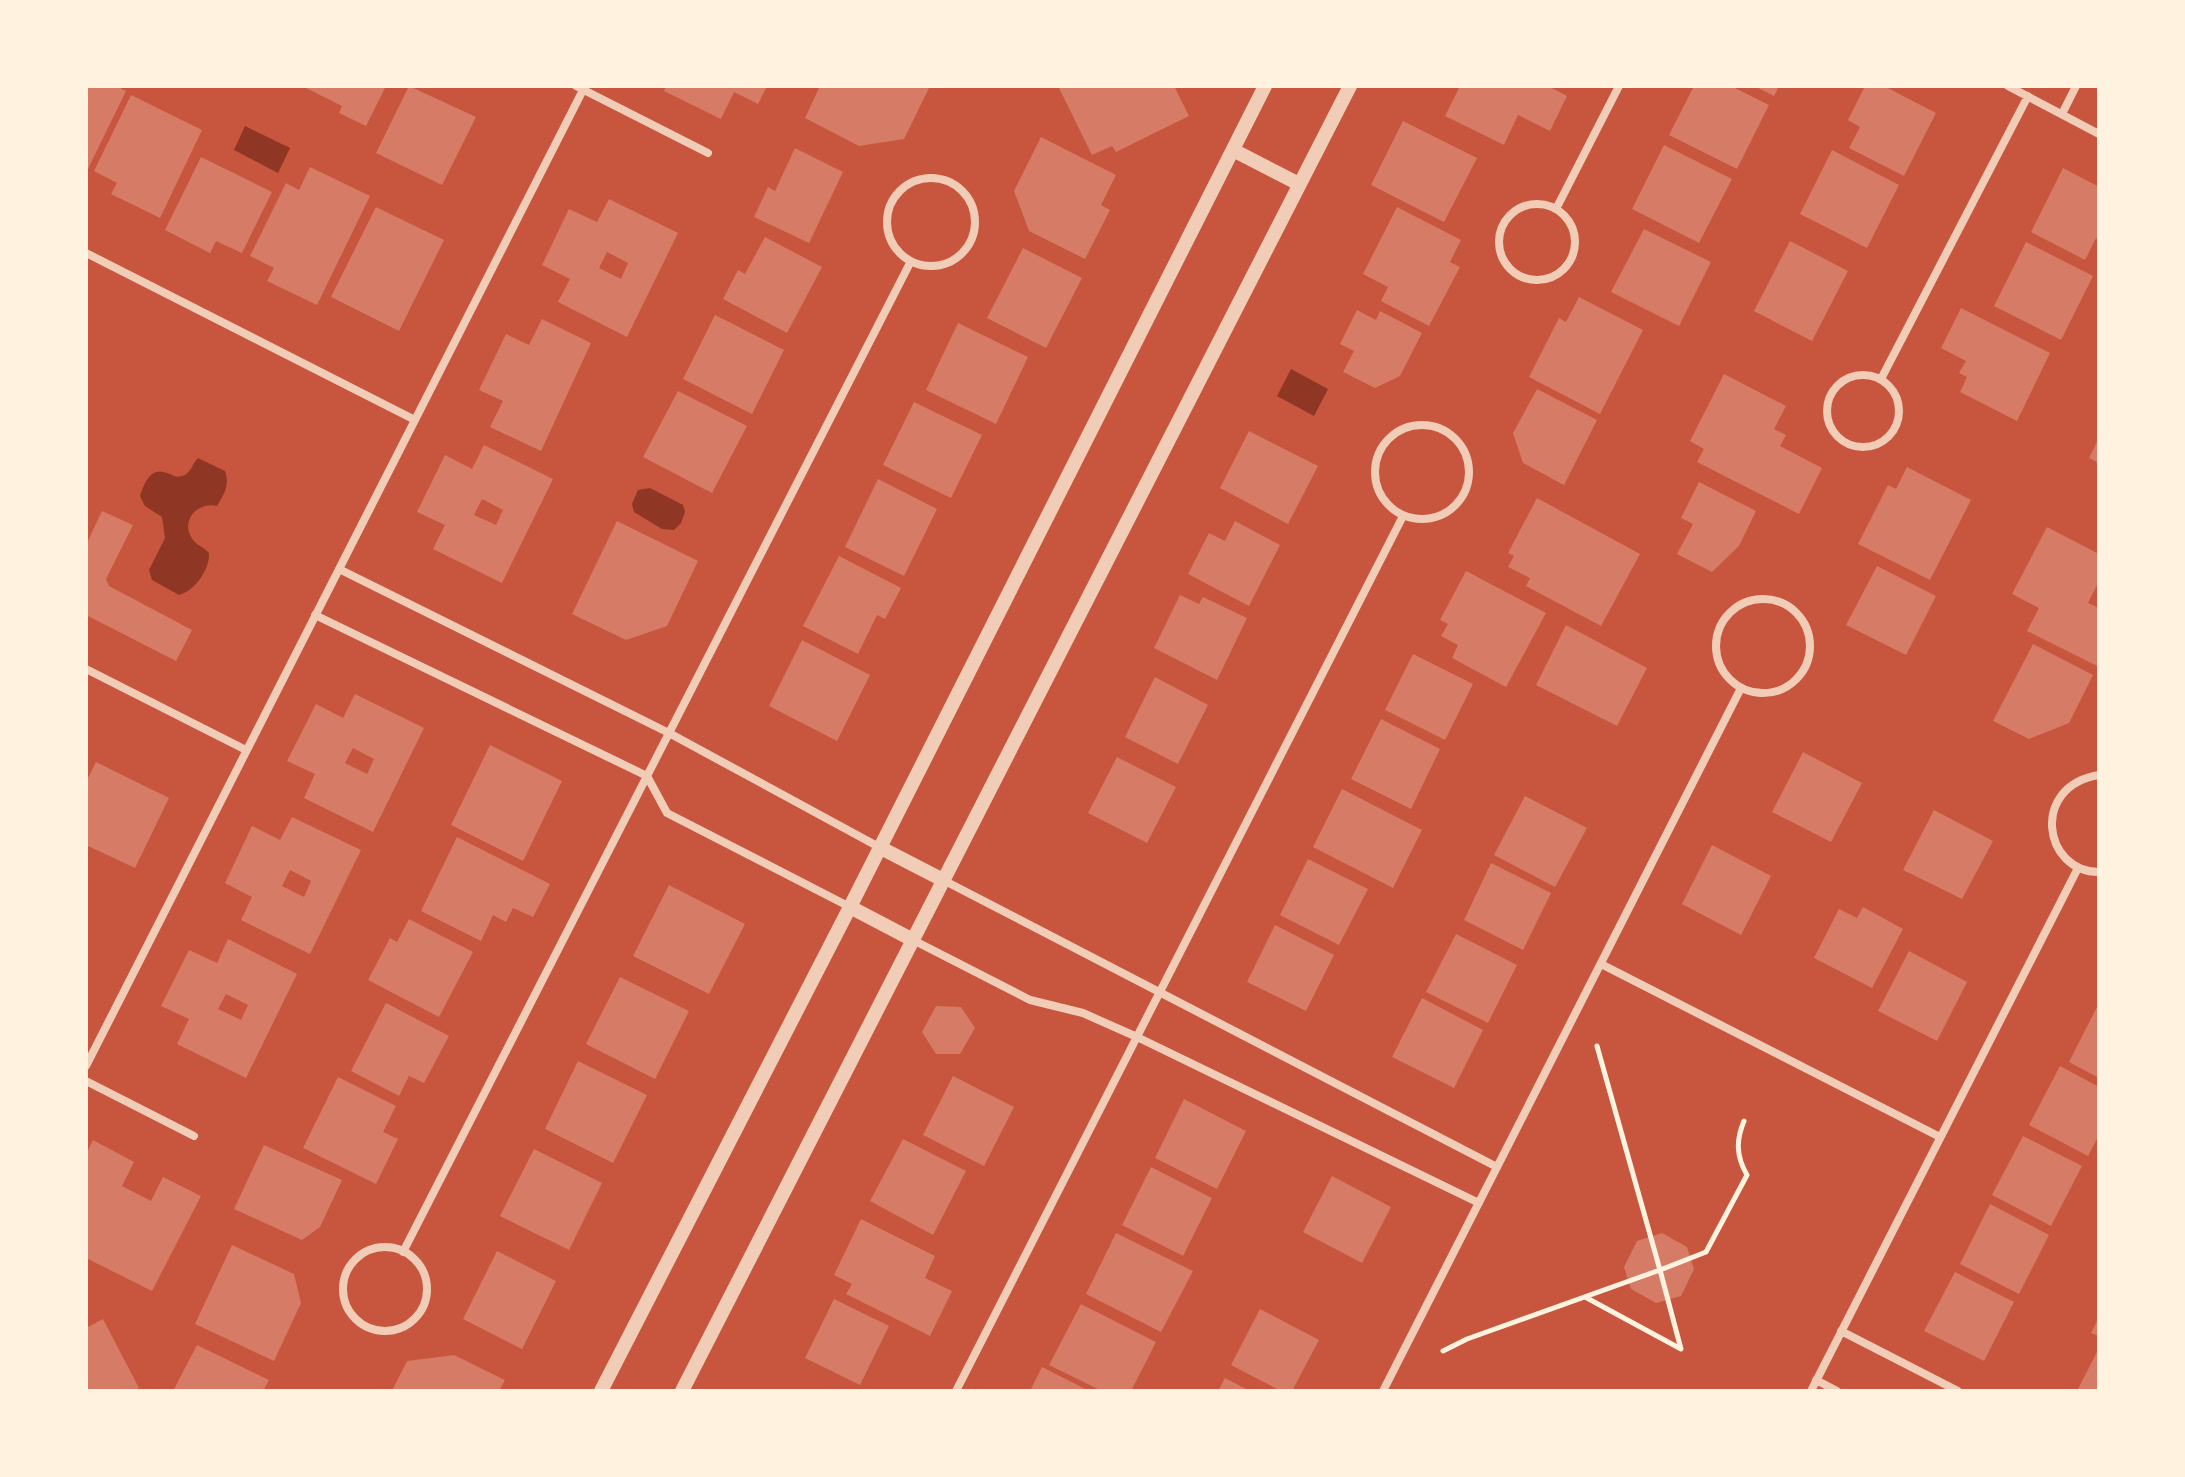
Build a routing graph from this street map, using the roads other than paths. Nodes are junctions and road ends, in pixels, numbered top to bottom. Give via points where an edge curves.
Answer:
1 (1265, 86) edge
2 (1350, 86) edge
3 (1619, 86) edge
4 (2008, 86) edge
5 (2076, 86) edge
6 (579, 88) edge
7 (2028, 96) junction
8 (2062, 114) junction
9 (2099, 134) edge
10 (1233, 150) junction
11 (708, 153) dead end
12 (1299, 184) junction
13 (1556, 209) junction
14 (86, 253) edge
15 (911, 261) junction
16 (1881, 379) junction
17 (415, 420) junction
18 (1403, 516) junction
19 (339, 569) junction
20 (315, 615) junction
21 (86, 669) edge
22 (1741, 688) junction
23 (669, 733) junction
24 (246, 750) junction
25 (2099, 775) edge
26 (647, 776) junction
27 (879, 847) junction
28 (2078, 868) junction
29 (2099, 872) edge
30 (943, 880) junction
31 (850, 907) junction
32 (913, 940) junction
33 (1601, 964) junction
34 (1160, 992) junction
35 (1137, 1037) junction
36 (86, 1066) edge
37 (86, 1081) edge
38 (194, 1136) dead end
39 (1940, 1137) junction
40 (1497, 1167) junction
41 (1479, 1203) junction
42 (403, 1252) junction
43 (1841, 1331) junction
44 (1816, 1380) junction
45 (601, 1391) edge
46 (682, 1391) edge
47 (956, 1391) edge
48 (1383, 1391) edge
49 (1811, 1391) edge
50 (1837, 1391) edge
51 (1958, 1391) edge

1 - 10 street
2 - 12 street
3 - 13 street
4 - 7 street
5 - 8 street
6 - 11 street
6 - 17 street
7 - 8 street
7 - 16 street
8 - 9 street
10 - 12 street
10 - 27 street
12 - 30 street
13 - 13 street via 1531,204 1509,216 1499,238 1500,251 1513,272 1537,281 1569,264 1576,240 1566,217
14 - 17 street
15 - 15 street via 926,266 956,260 974,235 972,205 951,183 924,178 910,183 891,202 891,242
15 - 23 street
16 - 16 street via 1859,375 1838,384 1827,404 1837,436 1860,447 1892,433 1900,409 1891,387
17 - 19 street
18 - 18 street via 1418,520 1449,512 1467,487 1467,455 1459,442 1432,425 1401,429 1380,450 1375,465 1380,495
18 - 34 street
19 - 20 street
19 - 23 street
20 - 24 street
20 - 26 street
21 - 24 street
22 - 22 street via 1757,693 1789,686 1809,660 1807,628 1785,603 1756,598 1730,611 1721,624 1715,653 1720,667
22 - 33 street
23 - 26 street
23 - 27 street
24 - 36 street
25 - 28 street via 2071,784 2053,811 2056,844
26 - 31 street via 667,813
26 - 42 street
27 - 30 street
27 - 31 street
28 - 29 street
28 - 39 street
30 - 32 street
30 - 34 street
31 - 32 street
31 - 45 street
32 - 35 street via 1030,1000 1083,1013
32 - 46 street
33 - 39 street
33 - 40 street
34 - 35 street
34 - 40 street
35 - 41 street
35 - 47 street
37 - 38 street
39 - 43 street
40 - 41 street
41 - 48 street
42 - 42 street via 376,1248 352,1262 345,1274 342,1287 350,1314 372,1330 400,1329 412,1322 427,1298 423,1271
43 - 44 street
43 - 51 street
44 - 49 street
44 - 50 street

